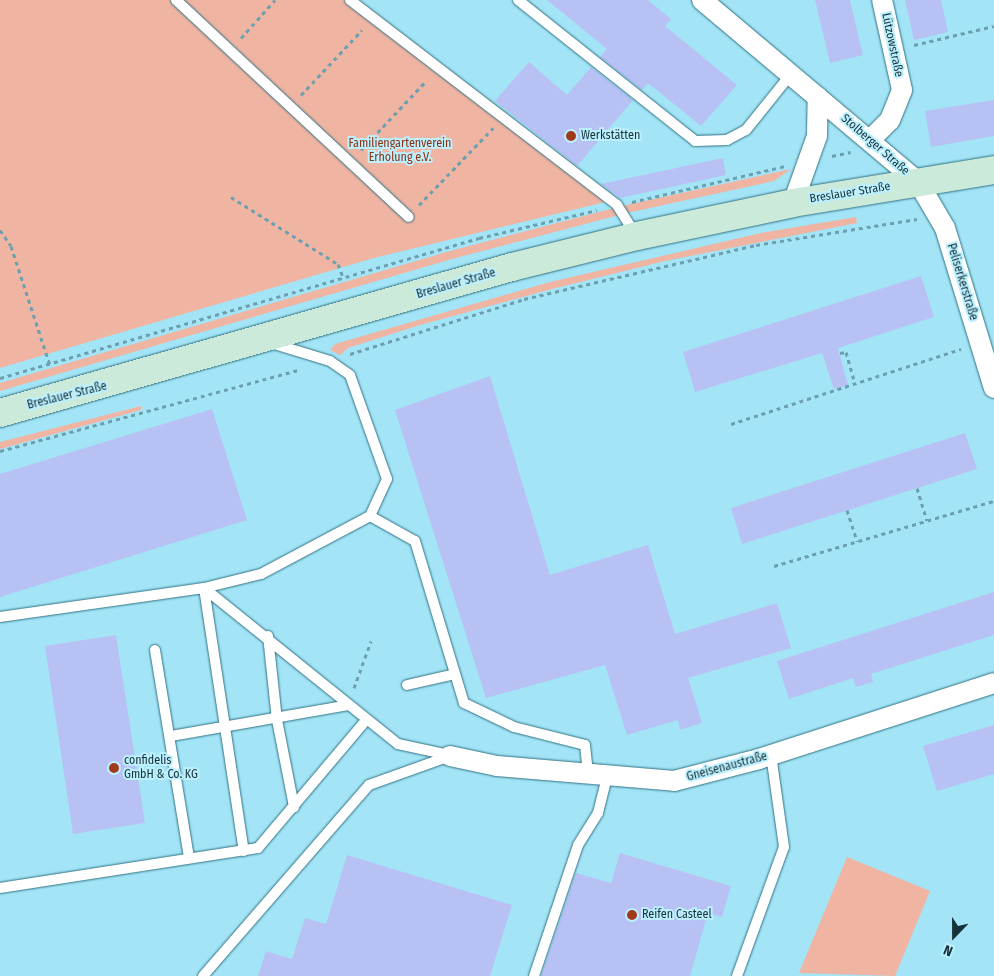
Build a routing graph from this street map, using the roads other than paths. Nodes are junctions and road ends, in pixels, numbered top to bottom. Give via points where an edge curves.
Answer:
1 (176, 0) edge
2 (350, 0) edge
3 (518, 0) edge
4 (702, 0) edge
5 (882, 0) edge
6 (791, 74) junction
7 (818, 97) junction
8 (874, 143) junction
9 (994, 170) edge
10 (918, 182) junction
11 (793, 203) junction
12 (409, 217) road end
13 (636, 236) junction
14 (261, 340) junction
15 (994, 388) edge
16 (0, 414) edge
17 (370, 516) junction
18 (204, 588) junction
19 (0, 617) edge
20 (268, 636) junction
21 (155, 650) dead end
22 (456, 674) junction
23 (994, 682) edge
24 (407, 685) dead end
25 (348, 704) junction
26 (277, 720) junction
27 (366, 720) junction
28 (224, 728) junction
29 (171, 736) junction
30 (771, 755) junction
31 (450, 756) junction
32 (597, 776) junction
33 (294, 807) junction
34 (244, 851) junction
35 (189, 858) junction
36 (0, 888) edge
37 (203, 976) edge
38 (534, 976) edge
39 (737, 976) edge

1 - 12 lane
2 - 13 lane via 617,205
3 - 6 lane via 695,141 727,140 746,130
4 - 6 street, Stolberger Straße
5 - 8 street, Lützowstraße via 902,90 898,106
6 - 7 street, Stolberger Straße
7 - 8 street, Stolberger Straße
7 - 11 street via 817,136
8 - 10 street, Stolberger Straße
9 - 10 main road, Stolberger Straße
10 - 11 main road, Breslauer Straße
10 - 15 street, Peliserkerstraße via 940,215
11 - 13 main road, Breslauer Straße
13 - 14 main road, Breslauer Straße
14 - 16 main road, Breslauer Straße
14 - 17 lane via 330,361 350,375 361,397 388,479
17 - 18 lane via 261,574
17 - 22 lane via 415,541
18 - 19 lane
18 - 20 lane
18 - 28 lane
20 - 25 lane
20 - 26 lane
21 - 29 lane
22 - 24 lane
22 - 32 lane via 464,703 514,727 585,745
23 - 30 street, Gneisenaustraße
25 - 26 lane
25 - 27 lane
26 - 28 lane
26 - 33 lane
27 - 31 lane via 398,744
27 - 33 lane
28 - 29 lane
28 - 34 lane
29 - 35 lane
30 - 32 street, Gneisenaustraße via 674,781
30 - 39 lane via 784,847
31 - 32 street, Gneisenaustraße via 497,766
31 - 37 lane via 369,786
32 - 38 lane via 598,813 578,845
33 - 34 lane via 258,848
34 - 35 lane
35 - 36 lane

